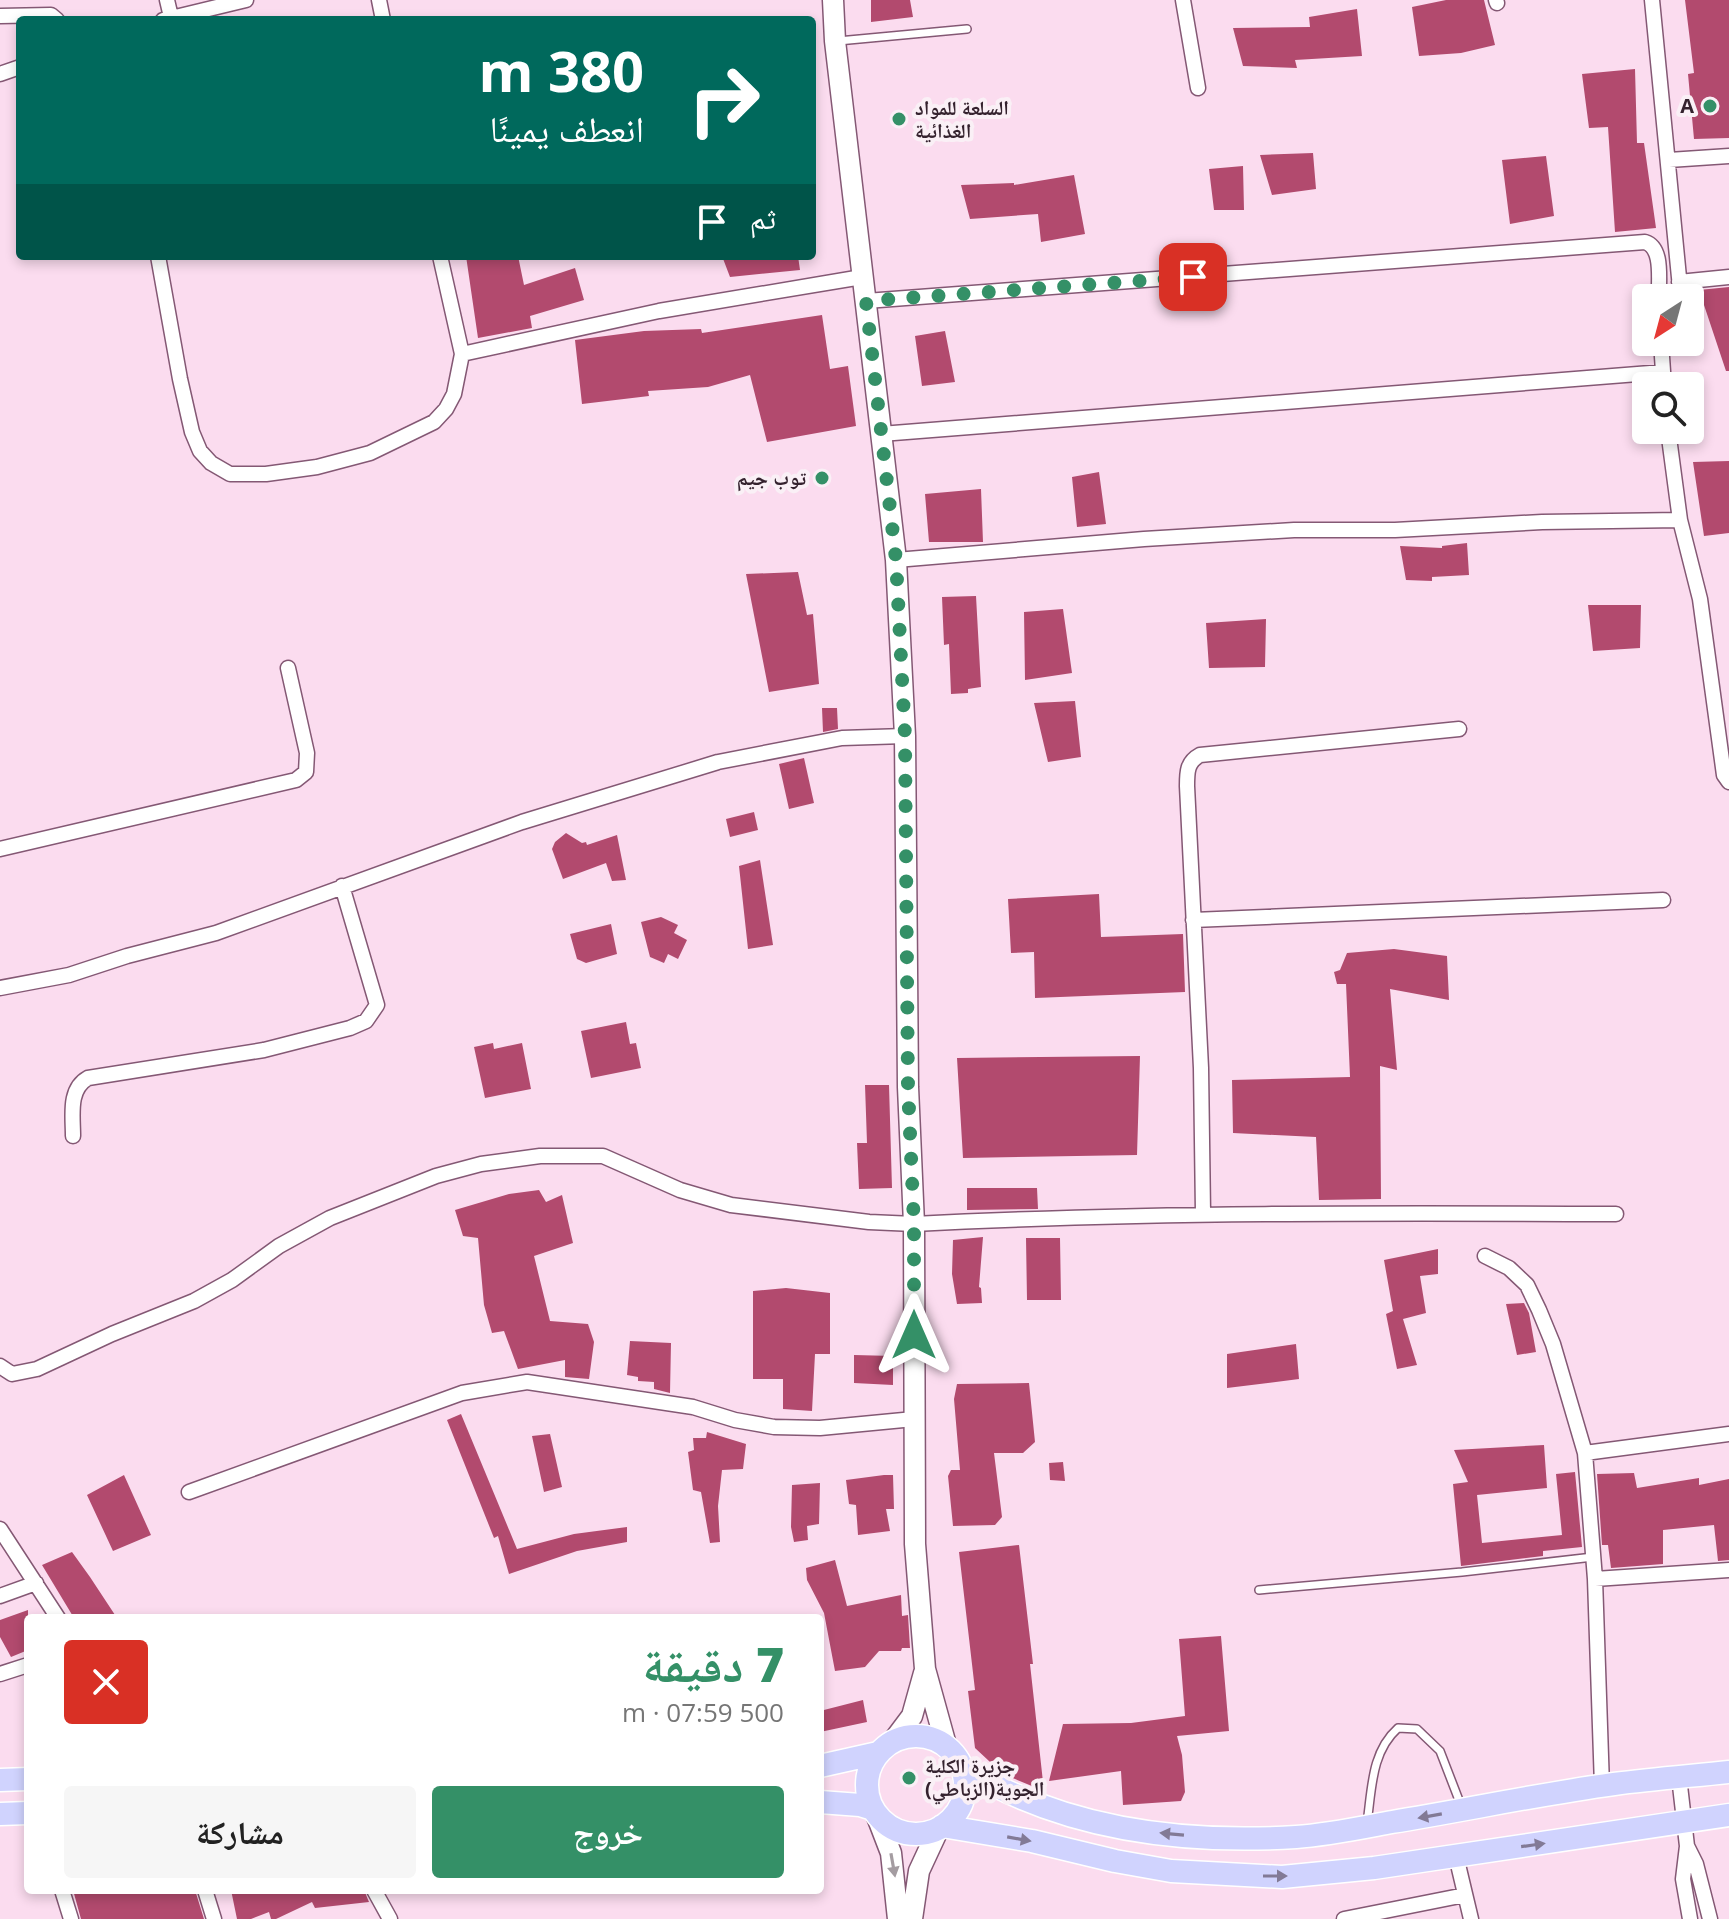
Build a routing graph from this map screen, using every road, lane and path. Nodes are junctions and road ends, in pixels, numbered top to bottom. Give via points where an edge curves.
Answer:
1 (246, 0) edge
2 (833, 0) edge
3 (1183, 0) edge
4 (1652, 0) edge
5 (14, 7) edge
6 (0, 16) edge
7 (52, 16) edge
8 (179, 16) edge
9 (967, 29) dead end
10 (835, 41) junction
11 (1198, 88) dead end
12 (1729, 156) edge
13 (1669, 160) junction
14 (159, 260) edge
15 (441, 260) edge
16 (862, 277) junction
17 (1729, 277) edge
18 (1679, 282) joint
19 (1658, 284) edge
20 (866, 301) junction
21 (462, 354) junction
22 (1632, 381) edge
23 (881, 434) junction
24 (1670, 444) edge
25 (1680, 520) junction
26 (896, 560) junction
27 (288, 668) dead end
28 (1459, 729) dead end
29 (905, 736) junction
30 (1729, 782) edge
31 (0, 849) edge
32 (342, 886) junction
33 (1663, 900) dead end
34 (1193, 920) junction
35 (0, 988) edge
36 (73, 1136) dead end
37 (1203, 1213) junction
38 (1616, 1214) dead end
39 (914, 1224) junction
40 (1485, 1256) dead end
41 (0, 1366) edge
42 (914, 1419) junction
43 (1729, 1434) edge
44 (1585, 1453) junction
45 (189, 1492) dead end
46 (0, 1529) edge
47 (1593, 1557) junction
48 (1729, 1570) edge
49 (1595, 1579) junction
50 (36, 1583) junction
51 (1259, 1590) dead end
52 (0, 1596) edge
53 (55, 1614) edge
54 (24, 1666) edge
55 (925, 1669) junction
56 (0, 1674) edge
57 (946, 1745) junction
58 (886, 1746) junction
59 (824, 1765) edge
60 (962, 1767) junction
61 (1729, 1772) edge
62 (1679, 1777) junction
63 (24, 1779) edge
64 (0, 1780) edge
65 (1602, 1786) junction
66 (824, 1802) edge
67 (1463, 1810) junction
68 (875, 1812) junction
69 (24, 1813) edge
70 (0, 1814) edge
71 (1729, 1815) edge
72 (1684, 1820) junction
73 (1367, 1826) junction
74 (940, 1827) junction
75 (1687, 1846) junction
76 (1456, 1856) junction
77 (63, 1894) edge
78 (206, 1894) edge
79 (376, 1894) edge
80 (1465, 1895) junction
81 (71, 1919) edge
82 (214, 1919) edge
83 (390, 1919) edge
84 (898, 1919) edge
85 (912, 1919) edge
86 (1344, 1919) edge
87 (1471, 1919) edge
88 (1690, 1919) edge
89 (1710, 1919) edge

1 - 8 street
2 - 10 street
3 - 11 street
4 - 13 street
5 - 6 street
5 - 7 street
9 - 10 lane
10 - 16 street
12 - 13 street
13 - 18 street
14 - 21 street via 192,432 200,451 230,474 317,467 370,453 434,422 454,394
15 - 21 street
16 - 20 street
16 - 21 street via 659,311
17 - 18 street
19 - 20 street via 1657,251 1645,242
20 - 23 street
22 - 23 street
23 - 26 street
24 - 25 street
25 - 26 street via 1294,530
25 - 30 street via 1700,599
26 - 29 street
27 - 31 street via 307,753 306,772 296,780
28 - 34 street via 1192,759 1187,786
29 - 32 street via 842,738 718,762 522,822
29 - 39 street
32 - 35 street via 216,933 69,975
32 - 36 street via 377,1005 366,1021 264,1050 88,1078 74,1096
33 - 34 street
34 - 37 street
37 - 38 street
37 - 39 street
39 - 41 street via 731,1205 680,1190 603,1156 540,1156 481,1164 330,1218 194,1301 37,1369 12,1374
39 - 42 street
40 - 44 street via 1527,1285 1553,1344
42 - 45 street via 774,1427 693,1407 527,1382 462,1393
42 - 55 street via 915,1544
43 - 44 street
44 - 47 street
46 - 50 street
47 - 49 street
47 - 51 lane
48 - 49 street
49 - 65 street
50 - 52 street
50 - 53 street
54 - 56 street
55 - 57 street
55 - 58 street via 912,1716
57 - 58 main road via 920,1735
57 - 60 main road
58 - 59 main road
58 - 68 main road via 867,1774
73 -> 60 main road via 1297,1837 1128,1830 1051,1811
60 - 74 main road via 960,1806
61 - 62 main road
62 - 65 main road
62 - 72 street
63 - 64 main road
65 - 67 main road
66 - 68 main road via 860,1805
67 -> 73 main road
67 - 73 lane via 1440,1751 1417,1729 1398,1728 1377,1755
68 - 74 main road via 905,1832
68 -> 84 street via 891,1853
69 - 70 main road
71 - 72 main road
72 - 75 street
76 -> 72 main road
74 -> 76 main road via 1216,1875 1325,1874
74 - 85 street via 919,1871
75 - 88 street via 1683,1879
75 - 89 street
76 - 80 street
77 - 81 street
78 - 82 street
79 - 83 street
80 - 86 street
80 - 87 street

